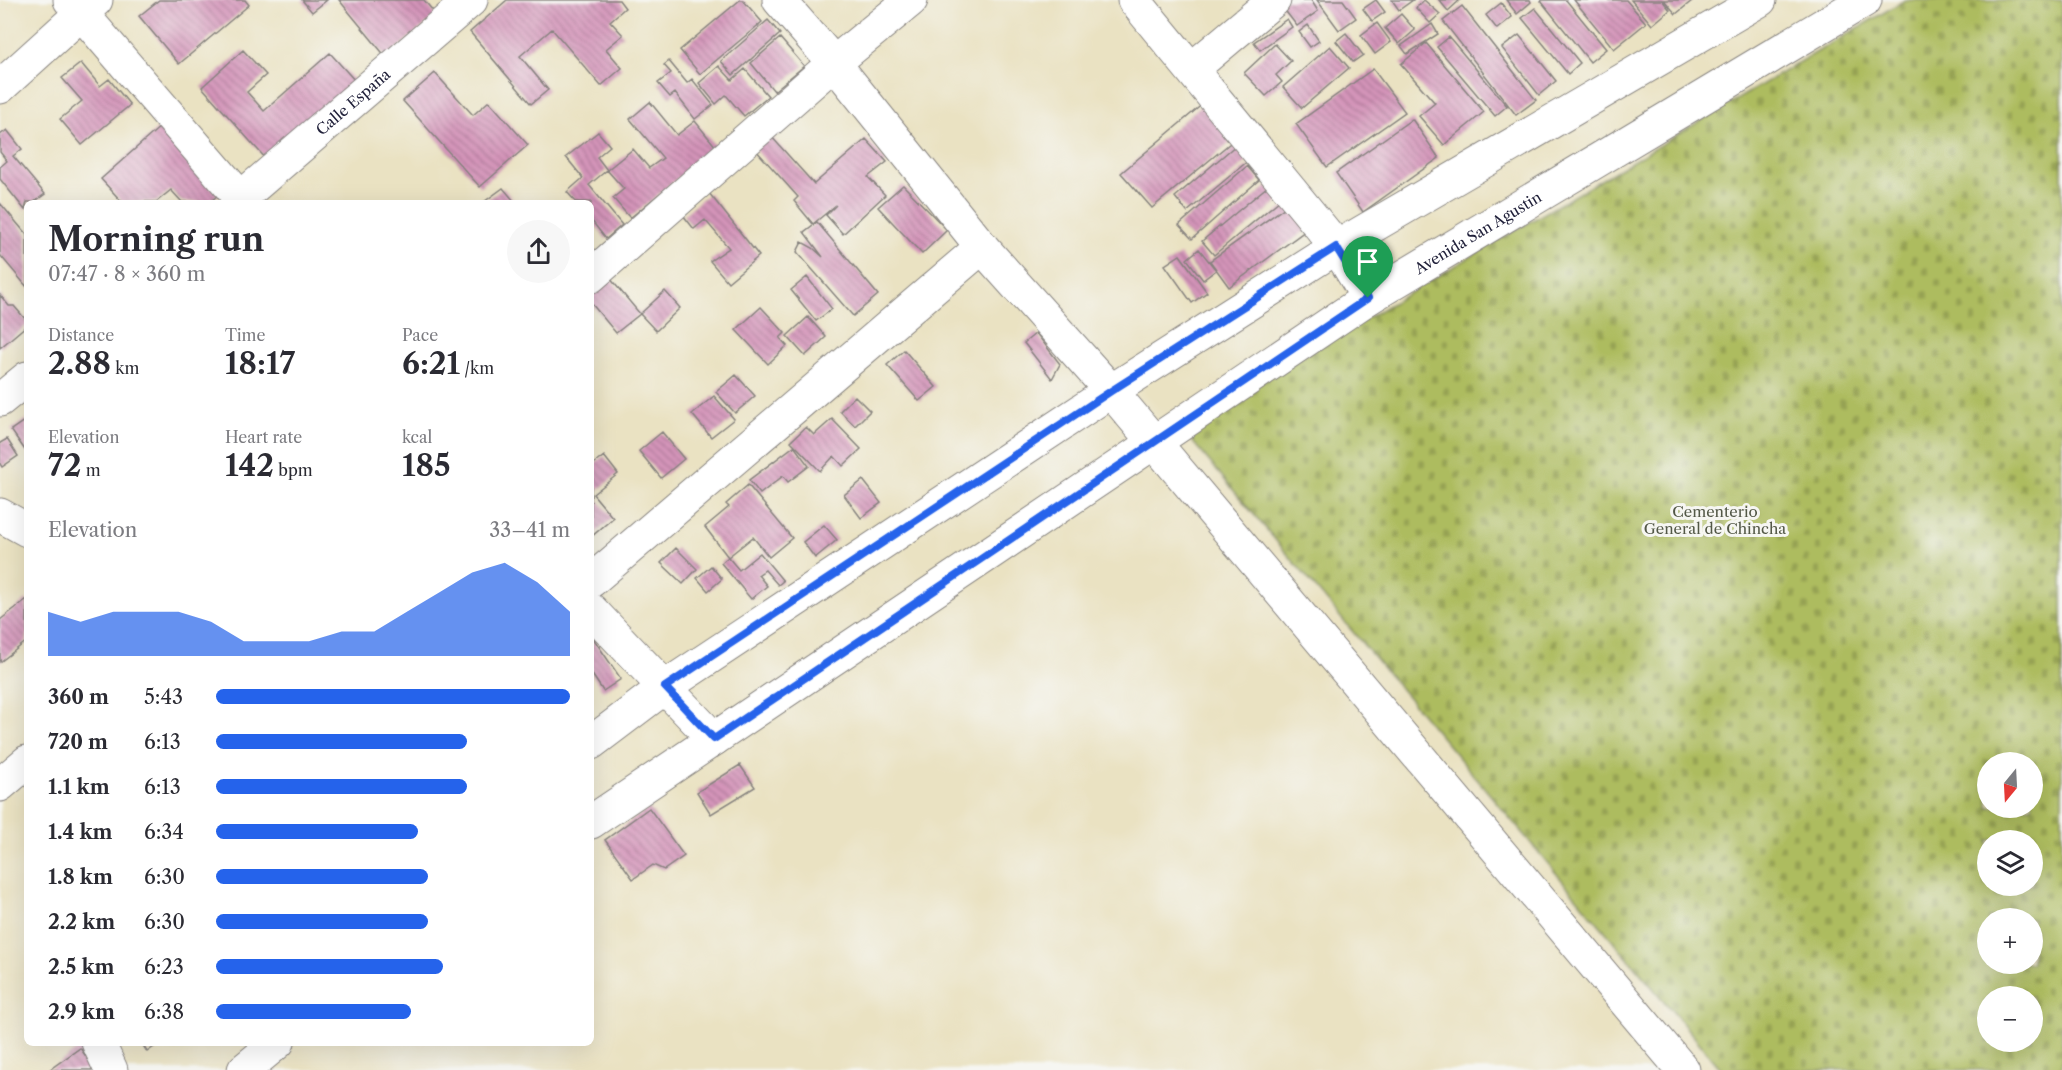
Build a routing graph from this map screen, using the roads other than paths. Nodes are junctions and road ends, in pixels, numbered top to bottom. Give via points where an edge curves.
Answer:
1 (471, 0) edge
2 (779, 0) edge
3 (911, 0) edge
4 (1134, 0) edge
5 (1274, 0) edge
6 (1760, 0) edge
7 (82, 4) edge
8 (1844, 5) edge
9 (834, 63) junction
10 (1192, 69) junction
11 (0, 87) edge
12 (239, 200) edge
13 (241, 200) edge
14 (982, 247) junction
15 (1336, 247) junction
16 (594, 273) edge
17 (1368, 298) junction
18 (24, 380) edge
19 (1111, 391) junction
20 (0, 400) edge
21 (1154, 442) junction
22 (0, 515) edge
23 (24, 528) edge
24 (594, 578) edge
25 (594, 613) edge
26 (665, 687) junction
27 (714, 739) junction
28 (594, 741) edge
29 (24, 764) edge
30 (0, 784) edge
31 (594, 820) edge
32 (100, 1046) edge
33 (273, 1046) edge
34 (111, 1070) edge
35 (244, 1070) edge
36 (1683, 1070) edge

1 - 13 street, Calle España
2 - 9 street
3 - 9 street
4 - 10 street
5 - 10 street
6 - 15 street
7 - 11 street
7 - 12 street
8 - 17 street, Avenida San Agustin
9 - 14 street
9 - 16 street
10 - 15 street
14 - 19 street
14 - 24 street
15 - 17 street
15 - 19 street
17 - 21 street, Avenida San Agustin
18 - 20 street
19 - 21 street
19 - 26 street
21 - 27 street, Avenida San Agustin
21 - 36 street
22 - 23 street
25 - 26 street
26 - 27 street
26 - 28 street
27 - 31 street, Avenida San Agustin
29 - 30 street
32 - 34 street
33 - 35 street

